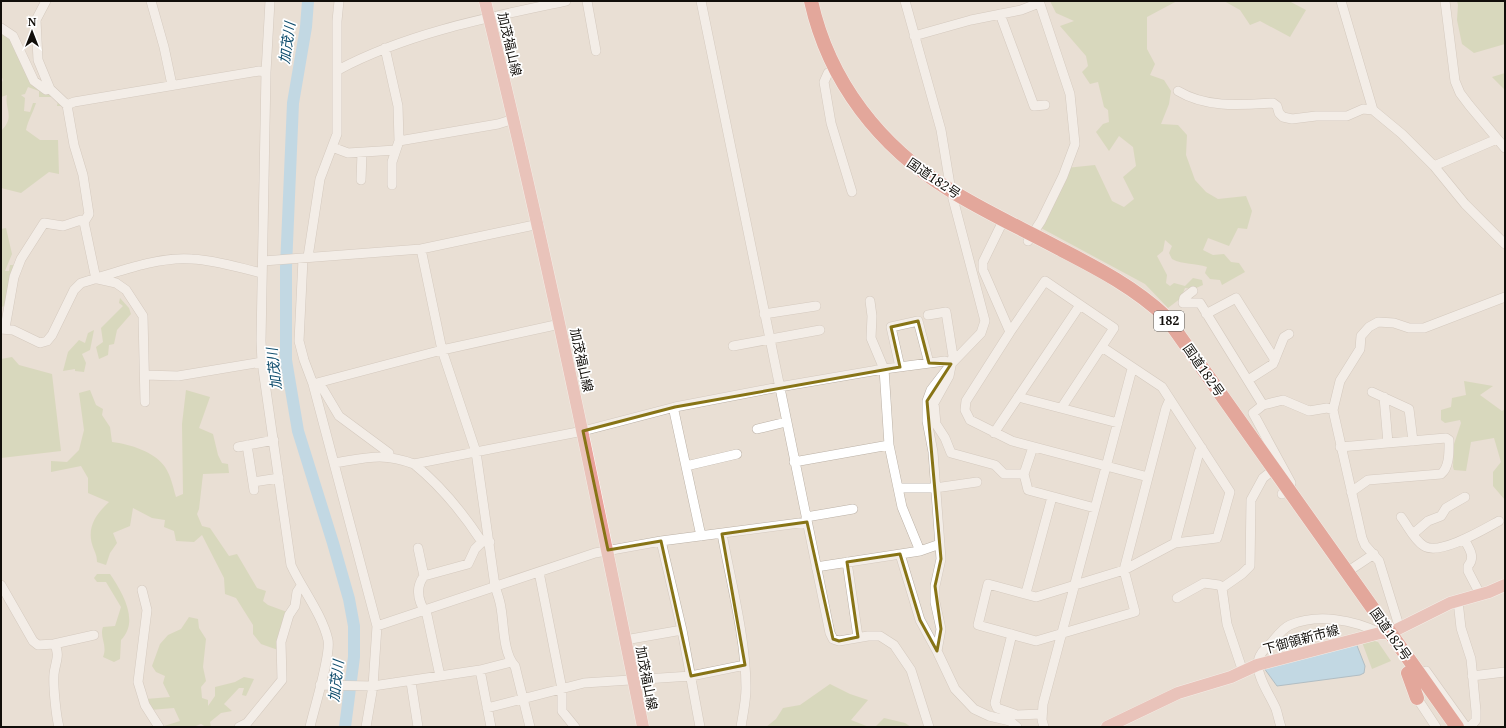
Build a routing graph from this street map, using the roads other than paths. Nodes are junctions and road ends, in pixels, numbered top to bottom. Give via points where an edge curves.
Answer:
1 (46, 1) edge
2 (151, 1) edge
3 (270, 1) edge
4 (339, 1) edge
5 (485, 1) edge
6 (566, 1) edge
7 (586, 1) edge
8 (701, 1) edge
9 (803, 1) edge
10 (811, 1) edge
11 (905, 1) edge
12 (1341, 1) edge
13 (1445, 1) edge
14 (1039, 2) edge
15 (1000, 14) junction
16 (489, 17) junction
17 (1, 28) edge
18 (914, 36) junction
19 (386, 48) junction
20 (596, 51) dead end
21 (338, 70) junction
22 (266, 72) junction
23 (828, 73) junction
24 (172, 85) junction
25 (50, 89) junction
26 (1178, 91) dead end
27 (67, 105) junction
28 (1045, 105) dead end
29 (1373, 110) junction
30 (514, 119) junction
31 (1497, 139) junction
32 (397, 146) junction
33 (332, 147) junction
34 (1505, 148) edge
35 (362, 153) junction
36 (1434, 166) junction
37 (362, 180) dead end
38 (392, 185) dead end
39 (852, 192) dead end
40 (953, 197) junction
41 (84, 222) junction
42 (1003, 223) junction
43 (539, 224) junction
44 (1030, 238) junction
45 (1505, 244) edge
46 (421, 249) junction
47 (306, 258) junction
48 (262, 261) junction
49 (262, 273) junction
50 (96, 279) junction
51 (1193, 291) dead end
52 (1505, 297) edge
53 (870, 301) dead end
54 (1080, 305) junction
55 (816, 306) dead end
56 (764, 314) junction
57 (1206, 314) junction
58 (928, 315) dead end
59 (560, 324) junction
60 (3, 328) edge
61 (820, 330) dead end
62 (1010, 332) junction
63 (1289, 334) dead end
64 (769, 339) junction
65 (733, 346) dead end
66 (1102, 347) junction
67 (442, 350) junction
68 (1275, 360) junction
69 (262, 362) junction
70 (929, 364) junction
71 (951, 364) junction
72 (900, 367) junction
73 (884, 369) junction
74 (1132, 369) junction
75 (145, 375) junction
76 (1248, 380) junction
77 (313, 384) junction
78 (779, 387) junction
79 (1372, 392) dead end
80 (1018, 397) junction
81 (1384, 397) junction
82 (1170, 400) junction
83 (145, 402) dead end
84 (1263, 405) junction
85 (674, 407) junction
86 (1062, 407) junction
87 (1333, 410) junction
88 (786, 422) junction
89 (1118, 423) junction
90 (757, 429) dead end
91 (583, 431) junction
92 (994, 433) junction
93 (274, 440) junction
94 (1413, 441) junction
95 (1388, 443) junction
96 (889, 445) junction
97 (1033, 447) junction
98 (1340, 447) junction
99 (1202, 448) junction
100 (476, 452) junction
101 (738, 454) dead end
102 (389, 457) junction
103 (794, 462) junction
104 (334, 463) junction
105 (414, 464) junction
106 (686, 466) junction
107 (1106, 466) junction
108 (1024, 474) junction
109 (1268, 474) junction
110 (279, 478) junction
111 (1148, 478) junction
112 (977, 482) dead end
113 (898, 488) junction
114 (935, 488) junction
115 (1285, 492) junction
116 (1351, 492) junction
117 (1052, 497) junction
118 (1465, 497) dead end
119 (1095, 508) junction
120 (852, 509) dead end
121 (1402, 517) dead end
122 (806, 520) junction
123 (1499, 521) dead end
124 (722, 534) junction
125 (1413, 534) junction
126 (701, 536) junction
127 (1464, 539) junction
128 (661, 541) junction
129 (486, 542) junction
130 (1175, 543) junction
131 (940, 544) junction
132 (418, 548) dead end
133 (608, 550) junction
134 (920, 551) junction
135 (900, 554) junction
136 (1374, 554) junction
137 (847, 562) junction
138 (816, 567) junction
139 (1124, 570) junction
140 (539, 572) junction
141 (1347, 572) junction
142 (424, 576) junction
143 (1, 585) edge
144 (1074, 585) junction
145 (1505, 585) edge
146 (301, 586) junction
147 (496, 586) junction
148 (1222, 588) junction
149 (142, 590) dead end
150 (1026, 593) junction
151 (1480, 594) junction
152 (1177, 598) dead end
153 (1458, 601) junction
154 (424, 610) junction
155 (377, 626) junction
156 (682, 630) junction
157 (1390, 631) junction
158 (1012, 634) junction
159 (1062, 634) junction
160 (94, 635) dead end
161 (858, 637) junction
162 (625, 640) junction
163 (54, 644) junction
164 (937, 651) junction
165 (511, 662) junction
166 (744, 666) junction
167 (1257, 666) junction
168 (1410, 669) junction
169 (480, 670) junction
170 (1426, 671) joint
171 (1242, 672) junction
172 (1505, 672) edge
173 (440, 676) junction
174 (691, 676) junction
175 (1472, 676) junction
176 (633, 679) junction
177 (411, 682) junction
178 (320, 685) junction
179 (372, 686) junction
180 (562, 689) junction
181 (1417, 698) joint
182 (523, 700) junction
183 (488, 708) junction
184 (1042, 714) junction
185 (59, 727) edge
186 (159, 727) edge
187 (239, 727) edge
188 (310, 727) edge
189 (366, 727) edge
190 (418, 727) edge
191 (491, 727) edge
192 (530, 727) edge
193 (575, 727) edge
194 (643, 727) edge
195 (700, 727) edge
196 (741, 727) edge
197 (929, 727) edge
198 (1017, 727) edge
199 (1044, 727) edge
200 (1107, 727) edge
201 (1281, 727) edge
202 (1436, 727) edge
203 (1446, 727) edge
204 (1457, 727) edge
205 (1466, 727) edge
206 (1470, 727) edge

1 - 25 street via 36,20 38,60
2 - 24 street
3 - 22 street
4 - 21 street
5 - 16 main road, 加茂福山線
6 - 16 street
7 - 20 street
8 - 56 street
9 - 23 highway, 国道182号 / 182 via 815,44
10 - 40 highway, 国道182号 / 182 via 830,60 858,108 898,152
11 - 18 street
12 - 29 street
13 - 31 street via 1455,82 1468,105
14 - 15 street via 1021,10
14 - 44 street via 1070,94 1075,144 1062,176
15 - 18 street
15 - 28 street via 1034,106
16 - 19 street
16 - 30 main road, 加茂福山線
17 - 25 street via 13,36 34,81 46,90
18 - 40 street via 941,130
19 - 21 street
19 - 32 street via 398,106
21 - 33 street via 337,134
22 - 24 street
22 - 48 street
23 - 39 street via 824,82 831,123
23 - 40 highway, 国道182号 / 182 via 854,115 894,160 922,182
24 - 27 street
25 - 27 street
26 - 29 street via 1190,98 1233,106 1273,103 1283,117 1292,119 1347,116 1363,109
27 - 41 street via 71,132 83,174 89,214
29 - 36 street
30 - 32 street
30 - 43 main road, 加茂福山線
31 - 34 street
31 - 36 street
32 - 35 street
32 - 38 street via 392,162
33 - 35 street via 348,153
33 - 47 street via 320,179
35 - 37 street
36 - 45 street via 1465,204
40 - 42 highway, 国道182号 / 182
40 - 71 street via 985,321 981,333
41 - 50 street
41 - 60 street via 81,220 63,226 44,223 21,259 14,277
42 - 44 highway, 国道182号 / 182
42 - 62 street via 983,262 983,270
43 - 46 street
43 - 59 main road, 加茂福山線
44 - 109 highway, 国道182号 / 182 via 1116,289 1158,322
44 - 115 highway, 国道182号 / 182 via 1122,283 1166,317
46 - 47 street
46 - 67 street
47 - 48 street
47 - 77 street via 300,341
48 - 49 street
49 - 50 street via 193,259 172,259
49 - 69 street
50 - 60 street via 81,283 74,290 47,341 40,343
50 - 75 street via 116,283 126,290 143,316
51 - 57 street via 1184,298 1183,303 1200,304
52 - 87 street via 1424,328 1378,322 1369,327 1361,336 1360,349 1340,381
53 - 73 street via 871,338
54 - 62 street via 1045,281
54 - 66 street via 1114,328
54 - 80 street
55 - 56 street
56 - 64 street
57 - 68 street via 1236,298
57 - 76 street
58 - 71 street via 946,312 953,356
59 - 67 street
59 - 91 main road, 加茂福山線
61 - 64 street
62 - 92 street via 966,401 965,410 970,420
63 - 68 street via 1284,338
64 - 65 street
64 - 78 street
66 - 74 street
66 - 86 street
67 - 77 street
67 - 100 street
68 - 76 street via 1273,364
69 - 75 street via 178,376
69 - 93 street
70 - 71 street via 945,361
70 - 72 street
70 - 72 street via 918,321 892,327
71 - 108 street via 949,376 934,403 936,424 951,453 995,465 1004,474
71 - 114 street via 931,390 927,401
72 - 73 street
73 - 78 street
73 - 96 street
74 - 82 street via 1162,387
74 - 89 street
75 - 83 street
76 - 84 street
77 - 102 street via 323,389 339,416 389,453
77 - 104 street
78 - 85 street
78 - 88 street
79 - 81 street
80 - 86 street
80 - 92 street
81 - 94 street via 1409,409
81 - 95 street
82 - 99 street
82 - 111 street
84 - 87 street via 1284,400 1309,411 1327,408
84 - 115 street via 1253,413 1291,483
85 - 91 street
85 - 106 street
86 - 89 street
87 - 98 street
88 - 90 street
88 - 103 street
89 - 107 street
91 - 100 street
91 - 133 main road, 加茂福山線
92 - 97 street via 1012,442
93 - 110 street
93 - 110 street via 243,446 254,486
94 - 95 street
94 - 116 street via 1446,438 1449,440 1448,456 1441,474 1368,480
95 - 98 street
96 - 103 street
96 - 113 street
97 - 107 street
97 - 108 street
98 - 116 street
99 - 130 street
99 - 130 street via 1230,492 1217,538
100 - 105 street
100 - 129 street
101 - 106 street
102 - 104 street via 379,456
102 - 105 street
103 - 122 street
104 - 155 street
105 - 129 street via 432,479
106 - 126 street
107 - 111 street
107 - 119 street
108 - 117 street via 1028,490
109 - 115 highway, 国道182号 / 182
109 - 148 street via 1250,500 1250,566
110 - 146 street via 291,565
111 - 139 street
112 - 114 street
113 - 114 street
113 - 134 street via 902,506
114 - 131 street
115 - 141 highway, 国道182号 / 182
115 - 157 highway, 国道182号 / 182
116 - 136 street via 1362,538
117 - 119 street
117 - 150 street
118 - 125 street via 1446,508 1441,516 1428,521
119 - 144 street
120 - 122 street
121 - 125 street
122 - 124 street
122 - 138 street
123 - 127 street
124 - 126 street
124 - 166 street
125 - 127 street via 1430,549
126 - 128 street
127 - 151 street via 1472,556 1468,571
128 - 133 street
128 - 156 street
129 - 142 street via 475,549 468,564
129 - 147 street
130 - 139 street
131 - 134 street
131 - 164 street via 941,559 935,586 935,602 941,629
132 - 142 street
133 - 140 street
133 - 162 main road, 加茂福山線
134 - 135 street
135 - 137 street
135 - 164 street via 920,620
136 - 141 street
136 - 157 street via 1379,561
137 - 138 street
137 - 161 street
138 - 161 street via 833,639 839,641
139 - 144 street
139 - 159 street via 1135,612
140 - 147 street
140 - 180 street
141 - 157 highway, 国道182号 / 182
142 - 154 street via 418,593
143 - 163 street via 33,641 38,645
144 - 150 street via 1036,597
144 - 159 street
145 - 151 main road, 下御領新市線
146 - 178 street via 318,613 328,640
146 - 187 street via 281,642 282,680 247,722
147 - 154 street
147 - 165 street via 503,632
148 - 152 street via 1219,585 1204,583
148 - 171 street via 1227,624
149 - 186 street via 147,610 138,682 145,705
150 - 158 street via 988,584 978,625
151 - 153 main road, 下御領新市線
153 - 157 main road, 下御領新市線
153 - 175 street via 1461,628 1471,659
154 - 155 street
154 - 173 street
155 - 179 street
156 - 162 street
156 - 174 street
157 - 167 main road, 下御領新市線
157 - 167 street via 1326,619 1303,622 1289,626 1281,632 1260,655
157 - 168 highway, 国道182号 / 182
158 - 159 street via 1036,641
158 - 184 street via 995,703 997,708 1018,715
159 - 184 street
160 - 163 street
161 - 197 street via 880,636 894,645 911,670
162 - 176 main road, 加茂福山線
163 - 185 street via 58,657 54,674
164 - 198 street via 955,689 974,709 1010,721
165 - 169 street
165 - 182 street via 515,666
166 - 174 street
166 - 196 street via 746,689
167 - 171 main road, 下御領新市線
167 - 201 street
168 - 170 highway
168 - 181 highway
168 - 203 highway, 国道182号 / 182
168 - 204 highway, 国道182号 / 182
169 - 173 street
169 - 183 street
170 - 205 street
171 - 200 main road, 下御領新市線 via 1178,693
172 - 175 street
173 - 177 street
174 - 176 street
174 - 195 street
175 - 206 street via 1476,720
176 - 180 street via 584,683
176 - 194 main road, 加茂福山線
177 - 179 street
177 - 190 street
178 - 179 street
178 - 188 street
179 - 189 street
180 - 182 street
180 - 193 street via 562,711
181 - 202 street
182 - 183 street
182 - 192 street
183 - 191 street
184 - 199 street

